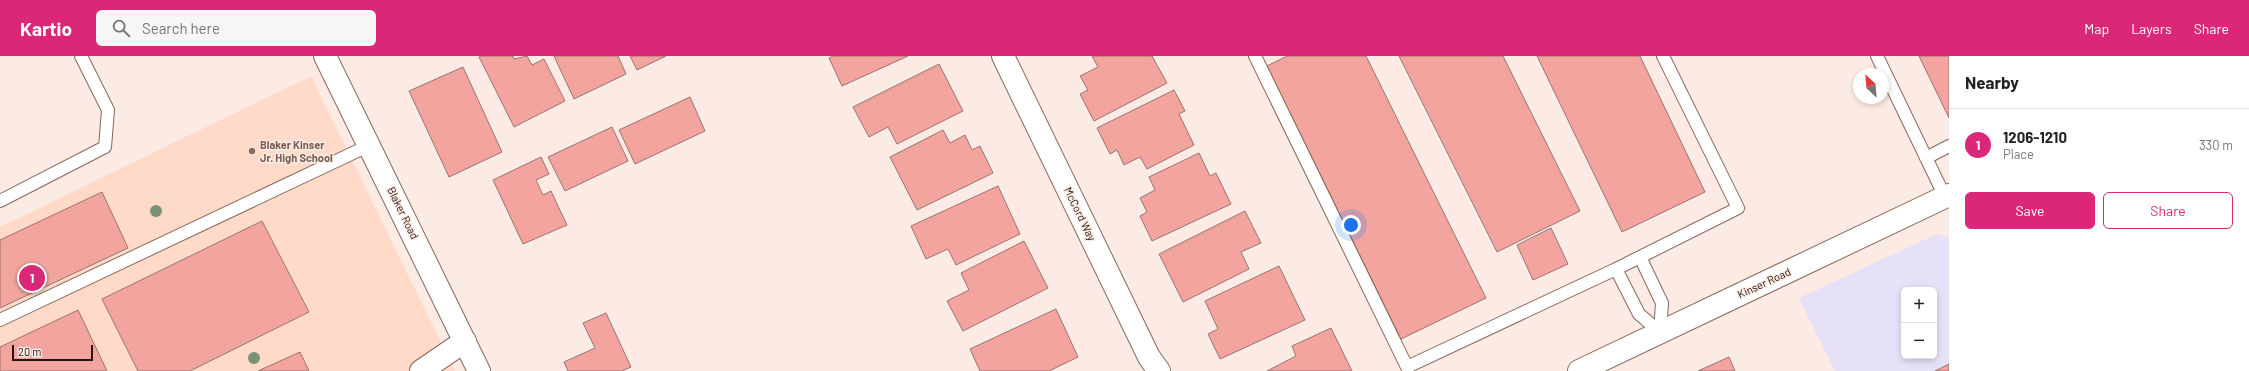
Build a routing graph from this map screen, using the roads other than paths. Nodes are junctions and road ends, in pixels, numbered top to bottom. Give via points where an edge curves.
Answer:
1 (81, 56) edge
2 (1003, 56) edge
3 (1255, 56) edge
4 (1663, 56) edge
5 (1877, 56) edge
6 (332, 58) edge
7 (370, 145) junction
8 (1949, 146) edge
9 (1926, 158) junction
10 (1947, 196) edge
11 (0, 201) edge
12 (1640, 257) junction
13 (1616, 269) junction
14 (0, 320) edge
15 (1660, 332) junction
16 (465, 341) junction
17 (1610, 364) edge
18 (421, 371) edge
19 (479, 371) edge
20 (1160, 371) edge
21 (1579, 371) edge

1 - 11 lane via 108,110 105,147
2 - 20 street, McCord Way via 1149,357
3 - 13 lane via 1407,367
4 - 12 lane via 1738,208
5 - 9 lane
6 - 7 street, Blaker Road
7 - 14 lane
7 - 16 street, Blaker Road
8 - 9 lane
9 - 10 lane
10 - 15 street, Kinser Road
12 - 13 lane
12 - 15 lane via 1662,303
13 - 15 lane via 1639,314
15 - 17 street, Kinser Road
16 - 18 street
16 - 19 street, Blaker Road
17 - 21 street, Kinser Road

